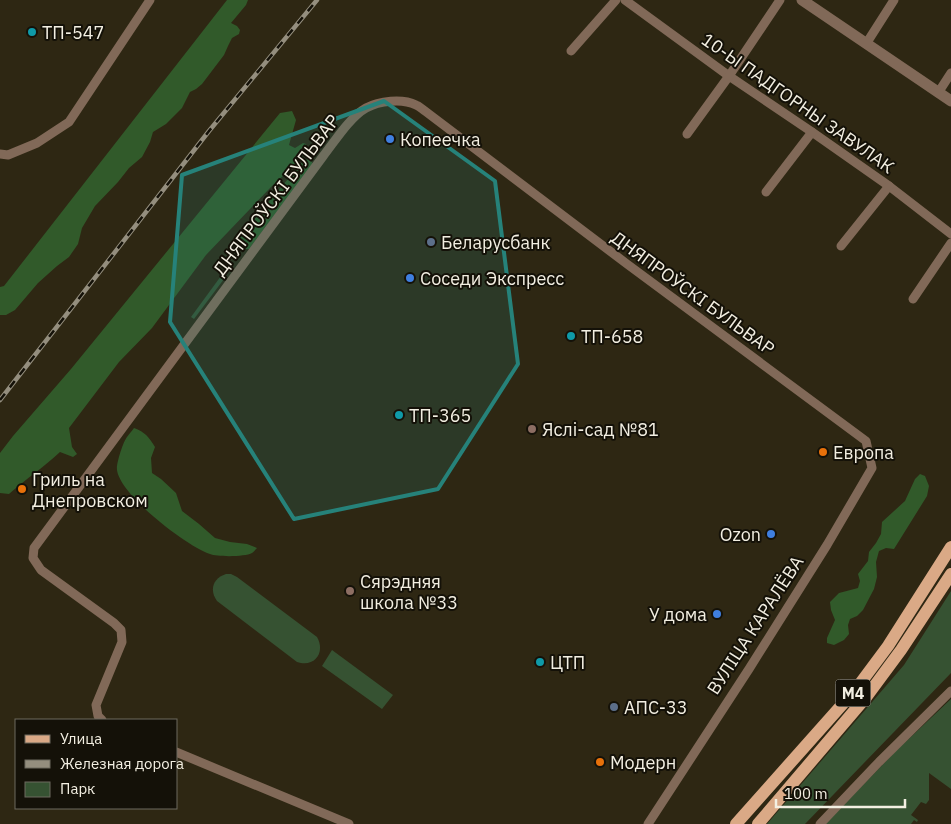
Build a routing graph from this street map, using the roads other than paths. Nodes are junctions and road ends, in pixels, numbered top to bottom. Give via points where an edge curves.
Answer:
1 (150, 0) edge
2 (616, 0) edge
3 (625, 0) edge
4 (780, 0) edge
5 (802, 0) edge
6 (894, 0) edge
7 (866, 44) junction
8 (571, 51) dead end
9 (951, 72) edge
10 (728, 76) junction
11 (938, 93) junction
12 (951, 102) edge
13 (812, 132) junction
14 (687, 134) dead end
15 (0, 154) edge
16 (889, 186) junction
17 (766, 192) dead end
18 (951, 234) edge
19 (951, 243) edge
20 (841, 246) dead end
21 (913, 299) dead end
22 (872, 468) joint
23 (951, 546) edge
24 (951, 574) edge
25 (951, 692) edge
26 (100, 718) edge
27 (178, 753) edge
28 (349, 824) edge
29 (648, 824) edge
30 (736, 824) edge
31 (758, 824) edge
32 (820, 824) edge

1 - 15 street via 69,122 37,143 8,155
2 - 8 street
3 - 10 street, 10-Ы ПАДГОРНЫ ЗАВУЛАК
4 - 10 street
5 - 7 street
6 - 7 street
7 - 11 street
9 - 11 street
10 - 13 street, 10-Ы ПАДГОРНЫ ЗАВУЛАК
10 - 14 street
11 - 12 street
13 - 16 street, 10-Ы ПАДГОРНЫ ЗАВУЛАК
13 - 17 street
16 - 18 street, 10-Ы ПАДГОРНЫ ЗАВУЛАК
16 - 20 street
19 - 21 street
22 - 26 street, ДНЯПРОЎСКІ БУЛЬВАР via 866,441 416,105 387,101 366,108 334,142 34,548 33,558 41,570 121,630 122,642 96,705
22 - 29 street, ВУЛІЦА КАРАЛЁВА via 749,669
23 - 30 main road, М4 via 888,646 856,689
24 - 31 main road, М4 via 867,696
25 - 32 street
27 - 28 street

